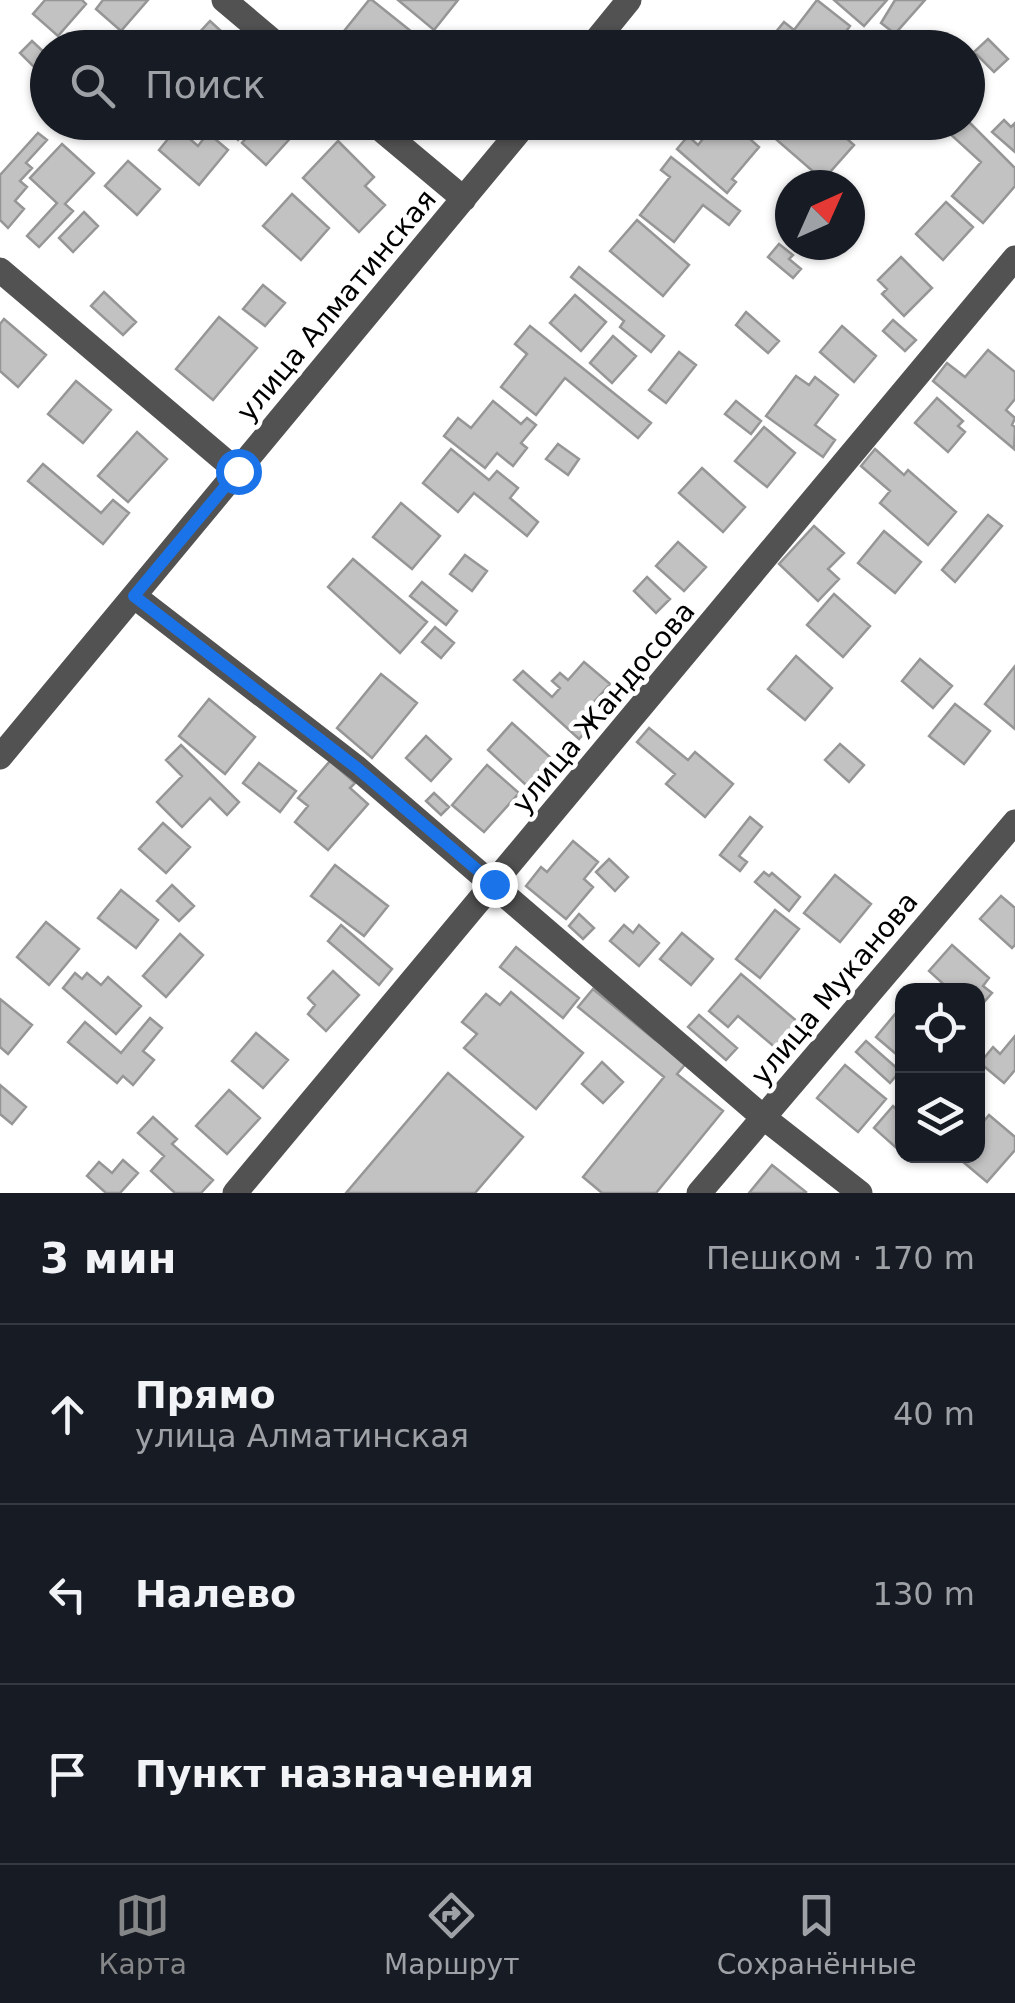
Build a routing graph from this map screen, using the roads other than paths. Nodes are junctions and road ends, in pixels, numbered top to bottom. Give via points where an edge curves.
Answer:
1 (224, 0) edge
2 (629, 0) edge
3 (260, 30) edge
4 (605, 30) edge
5 (394, 140) edge
6 (512, 140) edge
7 (464, 199) junction
8 (1015, 258) edge
9 (0, 270) edge
10 (238, 471) junction
11 (134, 596) junction
12 (0, 755) edge
13 (1015, 822) edge
14 (494, 884) junction
15 (763, 1117) junction
16 (235, 1193) edge
17 (699, 1193) edge
18 (860, 1193) edge

1 - 3 street
2 - 4 street
5 - 7 street
6 - 7 street, улица Алматинская
7 - 10 street, улица Алматинская
8 - 14 street, улица Жандосова
9 - 10 street
10 - 11 street, улица Алматинская
11 - 12 street, улица Алматинская
11 - 14 street
13 - 15 street, улица Муканова
14 - 15 street
14 - 16 street, улица Жандосова
15 - 17 street, улица Муканова
15 - 18 street

